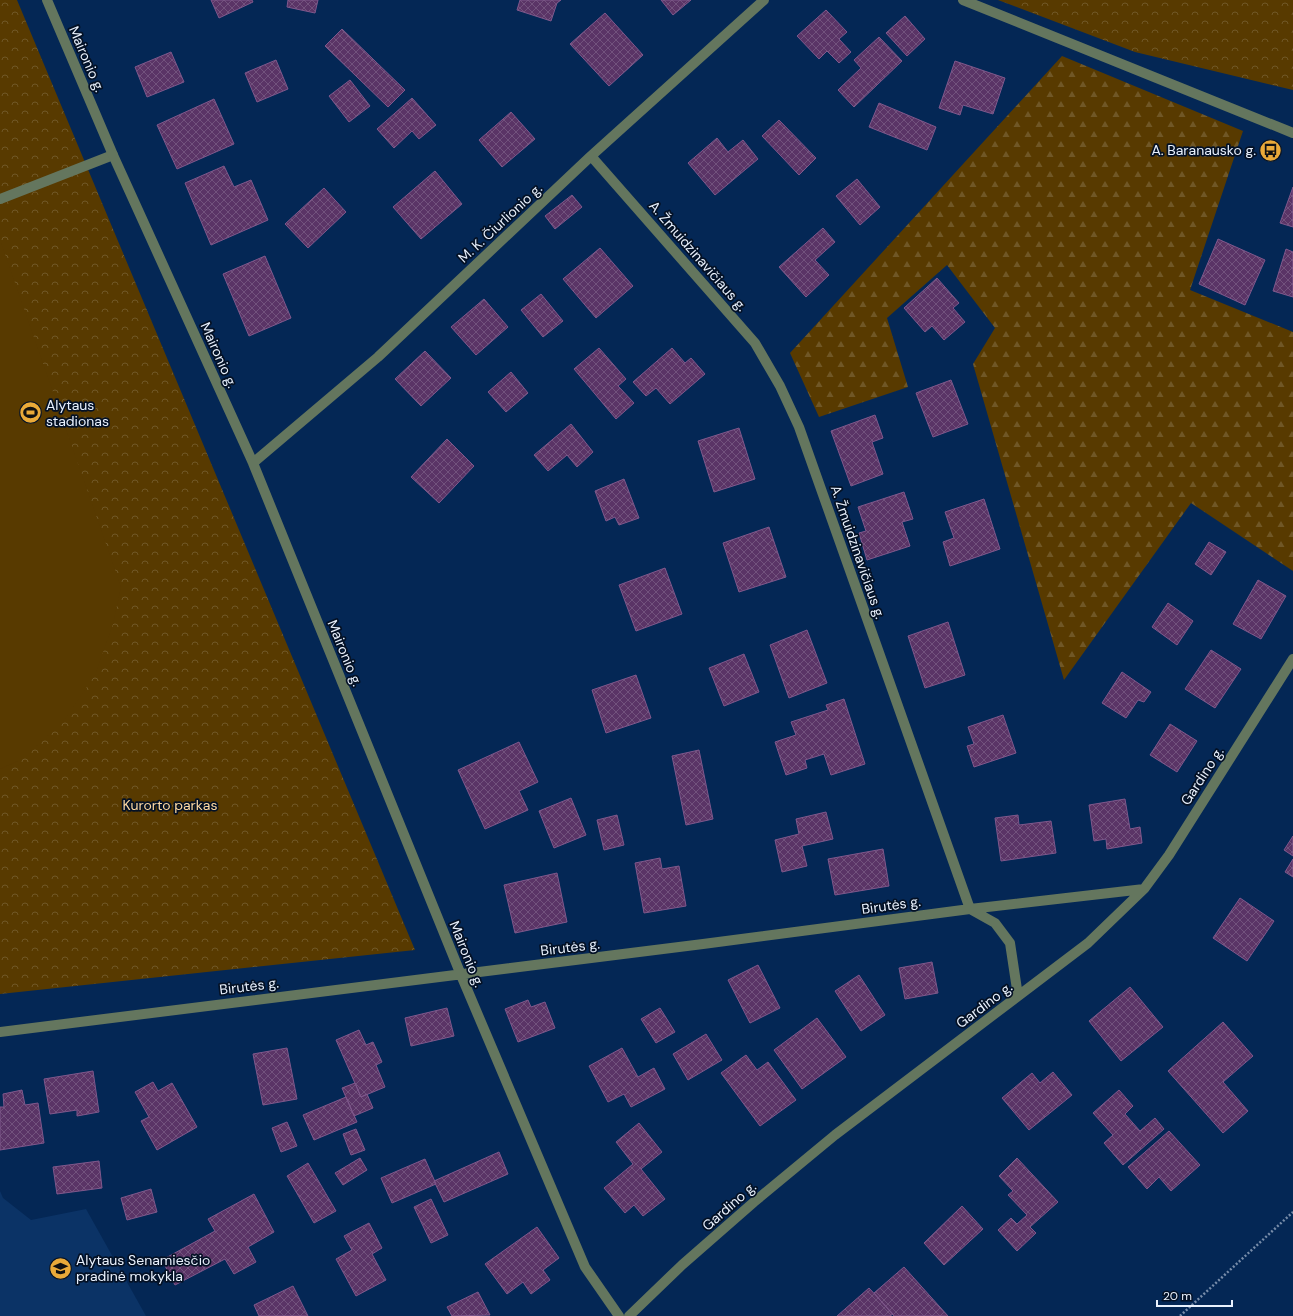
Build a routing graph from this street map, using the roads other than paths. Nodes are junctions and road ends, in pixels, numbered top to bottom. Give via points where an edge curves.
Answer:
1 (46, 0) edge
2 (764, 0) edge
3 (964, 0) edge
4 (1293, 133) edge
5 (113, 155) junction
6 (591, 156) junction
7 (0, 199) edge
8 (253, 463) junction
9 (1293, 659) edge
10 (1144, 890) junction
11 (970, 908) junction
12 (460, 975) junction
13 (1018, 996) junction
14 (0, 1032) edge
15 (619, 1316) edge
16 (629, 1316) edge

1 - 5 street, Maironio g.
2 - 6 street, M. K. Čiurlionio g.
3 - 4 street
5 - 7 street
5 - 8 street, Maironio g.
6 - 8 street, M. K. Čiurlionio g. via 378,357
6 - 11 street, A. Žmuidzinavičiaus g. via 755,343 780,386 799,427
8 - 12 street, Maironio g.
9 - 10 street, Gardino g. via 1169,855
10 - 11 street, Birutės g.
10 - 13 street, Gardino g. via 1088,943
11 - 12 street, Birutės g.
11 - 13 street via 995,923 1010,943
12 - 14 street, Birutės g.
12 - 15 street, Maironio g. via 585,1266
13 - 16 street, Gardino g. via 835,1135 682,1265

